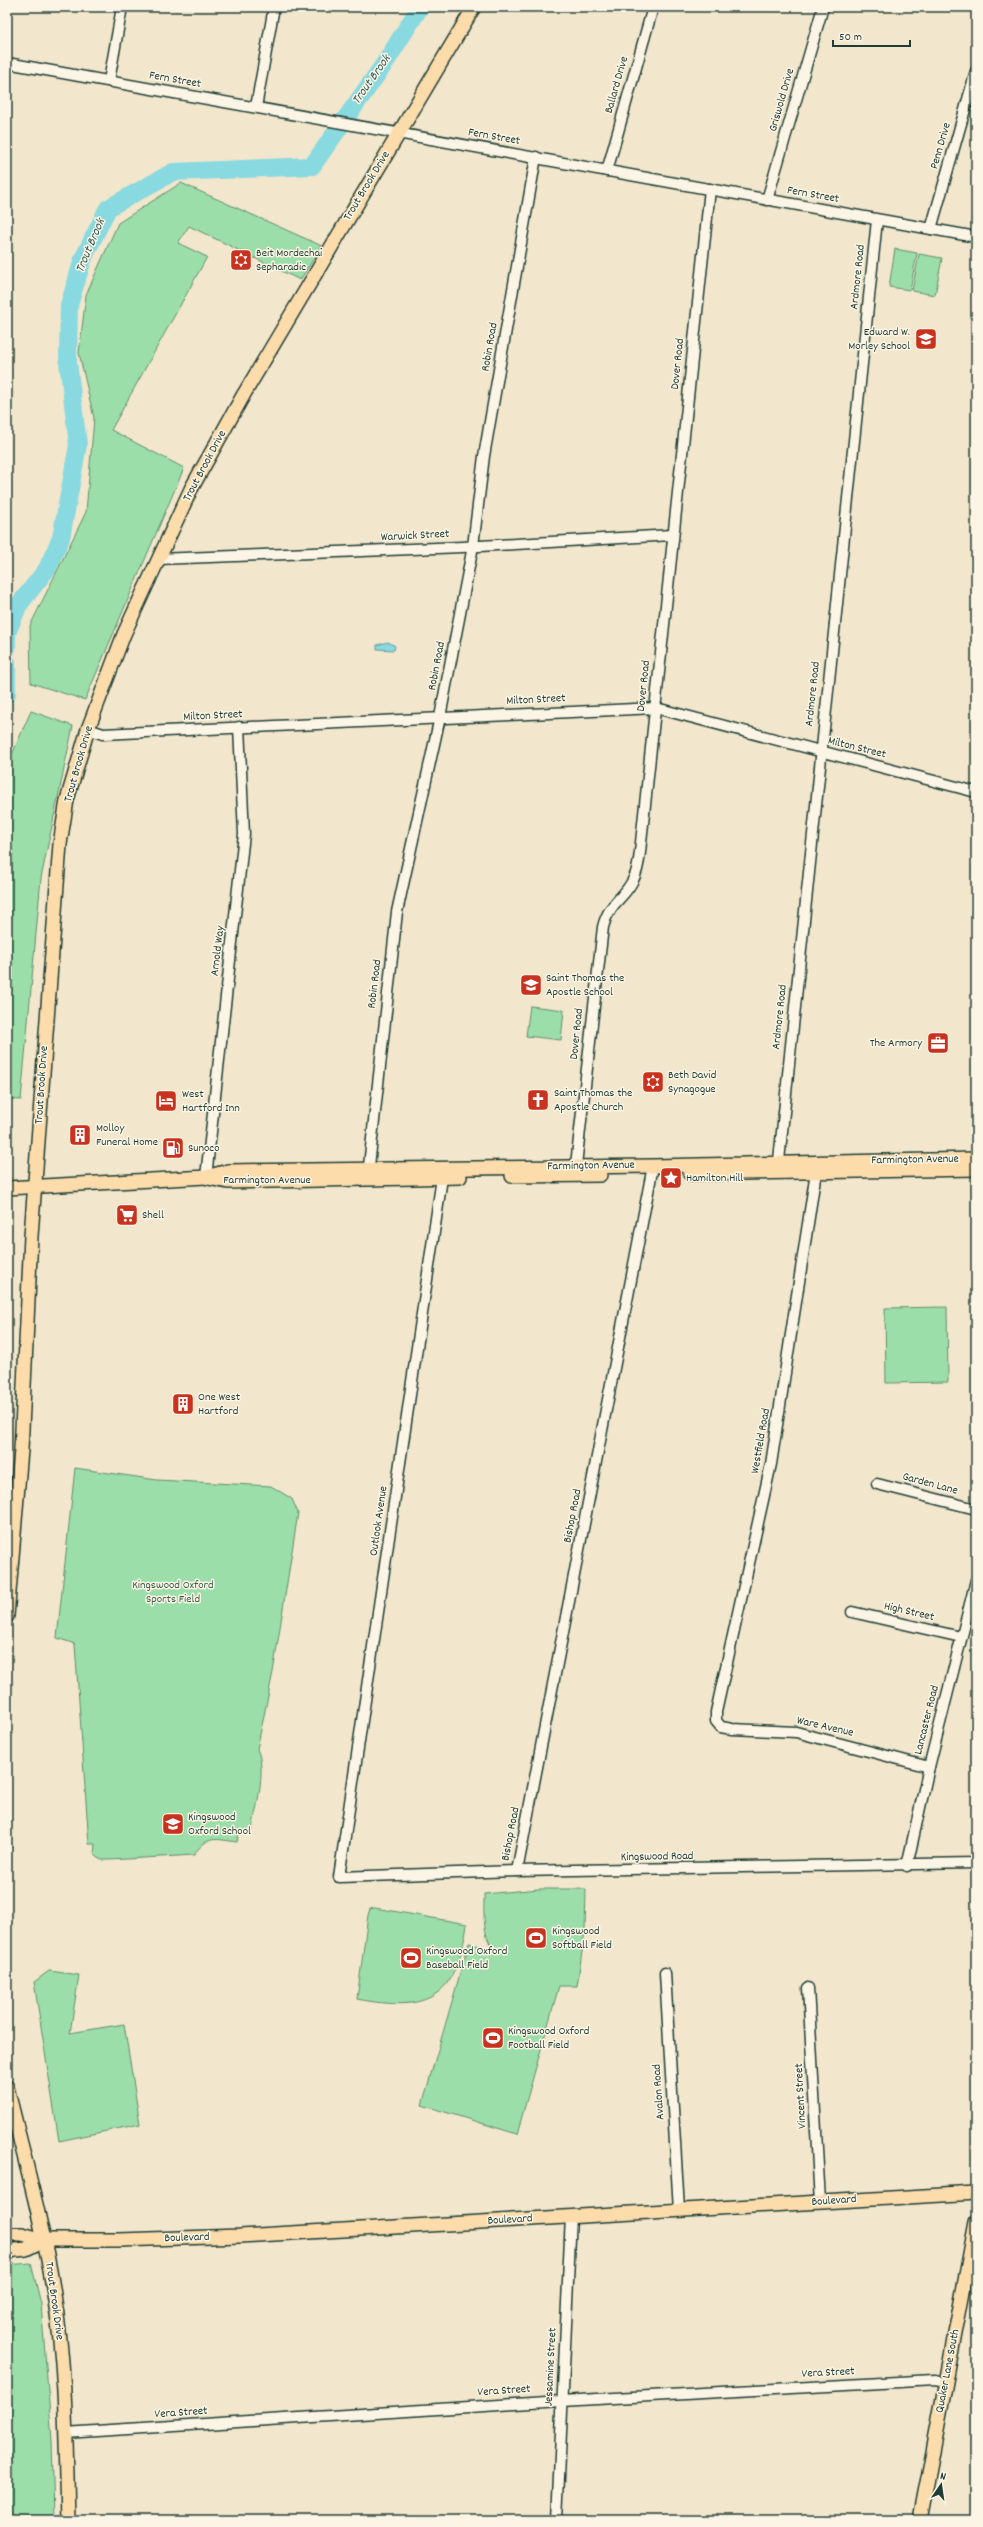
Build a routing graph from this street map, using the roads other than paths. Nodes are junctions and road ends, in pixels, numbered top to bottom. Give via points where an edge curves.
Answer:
1 (122, 7) edge
2 (274, 7) edge
3 (474, 7) edge
4 (653, 7) edge
5 (823, 7) edge
6 (7, 63) edge
7 (976, 71) edge
8 (109, 81) junction
9 (256, 107) junction
10 (400, 133) junction
11 (536, 157) junction
12 (607, 170) junction
13 (710, 189) junction
14 (767, 200) junction
15 (877, 220) junction
16 (931, 229) junction
17 (976, 237) edge
18 (672, 535) junction
19 (473, 546) junction
20 (158, 559) junction
21 (656, 708) junction
22 (440, 717) junction
23 (239, 727) junction
24 (88, 729) junction
25 (820, 752) junction
26 (976, 792) edge
27 (976, 1159) edge
28 (778, 1167) junction
29 (816, 1167) junction
30 (976, 1169) edge
31 (652, 1170) junction
32 (576, 1171) junction
33 (368, 1174) junction
34 (443, 1174) junction
35 (206, 1177) junction
36 (35, 1186) junction
37 (7, 1188) edge
38 (877, 1484) dead end
39 (976, 1509) edge
40 (9, 1568) edge
41 (976, 1580) edge
42 (852, 1612) dead end
43 (7, 1616) edge
44 (961, 1637) junction
45 (716, 1721) joint
46 (929, 1767) junction
47 (976, 1863) edge
48 (907, 1866) junction
49 (517, 1871) junction
50 (339, 1877) joint
51 (665, 1973) dead end
52 (808, 1988) dead end
53 (7, 2087) edge
54 (976, 2192) edge
55 (820, 2202) junction
56 (679, 2210) junction
57 (572, 2216) junction
58 (976, 2222) edge
59 (7, 2234) edge
60 (44, 2240) junction
61 (7, 2251) edge
62 (945, 2382) junction
63 (562, 2401) junction
64 (65, 2433) junction
65 (68, 2520) edge
66 (557, 2520) edge
67 (920, 2520) edge

1 - 8 street
2 - 9 street
3 - 10 main road, Trout Brook Drive
4 - 12 street, Ballard Drive
5 - 14 street, Griswold Drive
6 - 8 street, Fern Street
7 - 16 street, Penn Drive
8 - 9 street, Fern Street
9 - 10 street, Fern Street
10 - 11 street, Fern Street
10 - 20 main road, Trout Brook Drive via 244,394 191,489
11 - 12 street, Fern Street
11 - 19 street, Robin Road via 484,456
12 - 13 street, Fern Street
13 - 14 street, Fern Street
13 - 18 street, Dover Road
14 - 15 street, Fern Street
15 - 16 street, Fern Street
15 - 25 street, Ardmore Road
16 - 17 street, Fern Street
18 - 19 street, Warwick Street
18 - 21 street, Dover Road
19 - 20 street, Warwick Street
19 - 22 street, Robin Road
20 - 24 main road, Trout Brook Drive via 124,634
21 - 22 street, Milton Street
21 - 25 street, Milton Street
21 - 32 street, Dover Road via 636,872 633,881 610,909 603,927
22 - 23 street, Milton Street
22 - 33 street, Robin Road via 397,912
23 - 24 street, Milton Street via 103,734
23 - 35 street, Arnold Way via 244,834
24 - 36 main road, Trout Brook Drive via 67,800 60,844
25 - 26 street, Milton Street
25 - 28 street, Ardmore Road
27 - 29 main road, Farmington Avenue
28 - 29 main road, Farmington Avenue
28 - 31 main road, Farmington Avenue
29 - 30 main road, Farmington Avenue
29 - 45 street, Westfield Road via 771,1464
31 - 32 main road, Farmington Avenue
31 - 49 street, Bishop Road
32 - 34 main road, Farmington Avenue
33 - 34 main road, Farmington Avenue
33 - 35 main road, Farmington Avenue via 228,1171
34 - 50 street, Outlook Avenue
35 - 36 main road, Farmington Avenue
36 - 37 main road, Farmington Avenue
36 - 40 main road, Trout Brook Drive via 24,1352 22,1450
38 - 39 street, Garden Lane
40 - 43 main road, Trout Brook Drive
41 - 44 street, Lancaster Road
42 - 44 street, High Street
44 - 46 street, Lancaster Road
45 - 46 street, Ware Avenue via 722,1727 732,1729 796,1732
46 - 48 street, Lancaster Road
47 - 48 street, Kingswood Road
48 - 49 street, Kingswood Road
49 - 50 street, Kingswood Road
51 - 56 street, Avalon Road
52 - 55 street, Vincent Street
53 - 60 main road, Trout Brook Drive
54 - 55 main road, Boulevard
55 - 56 main road, Boulevard
56 - 57 main road, Boulevard
57 - 60 main road, Boulevard via 202,2238
57 - 63 street, Jessamine Street
58 - 62 main road, Quaker Lane South
59 - 60 main road, Boulevard via 22,2234
60 - 61 main road, Boulevard via 26,2249
60 - 64 main road, Trout Brook Drive via 59,2333
62 - 63 street, Vera Street
62 - 67 main road, Quaker Lane South
63 - 64 street, Vera Street
63 - 66 street, Jessamine Street
64 - 65 main road, Trout Brook Drive

